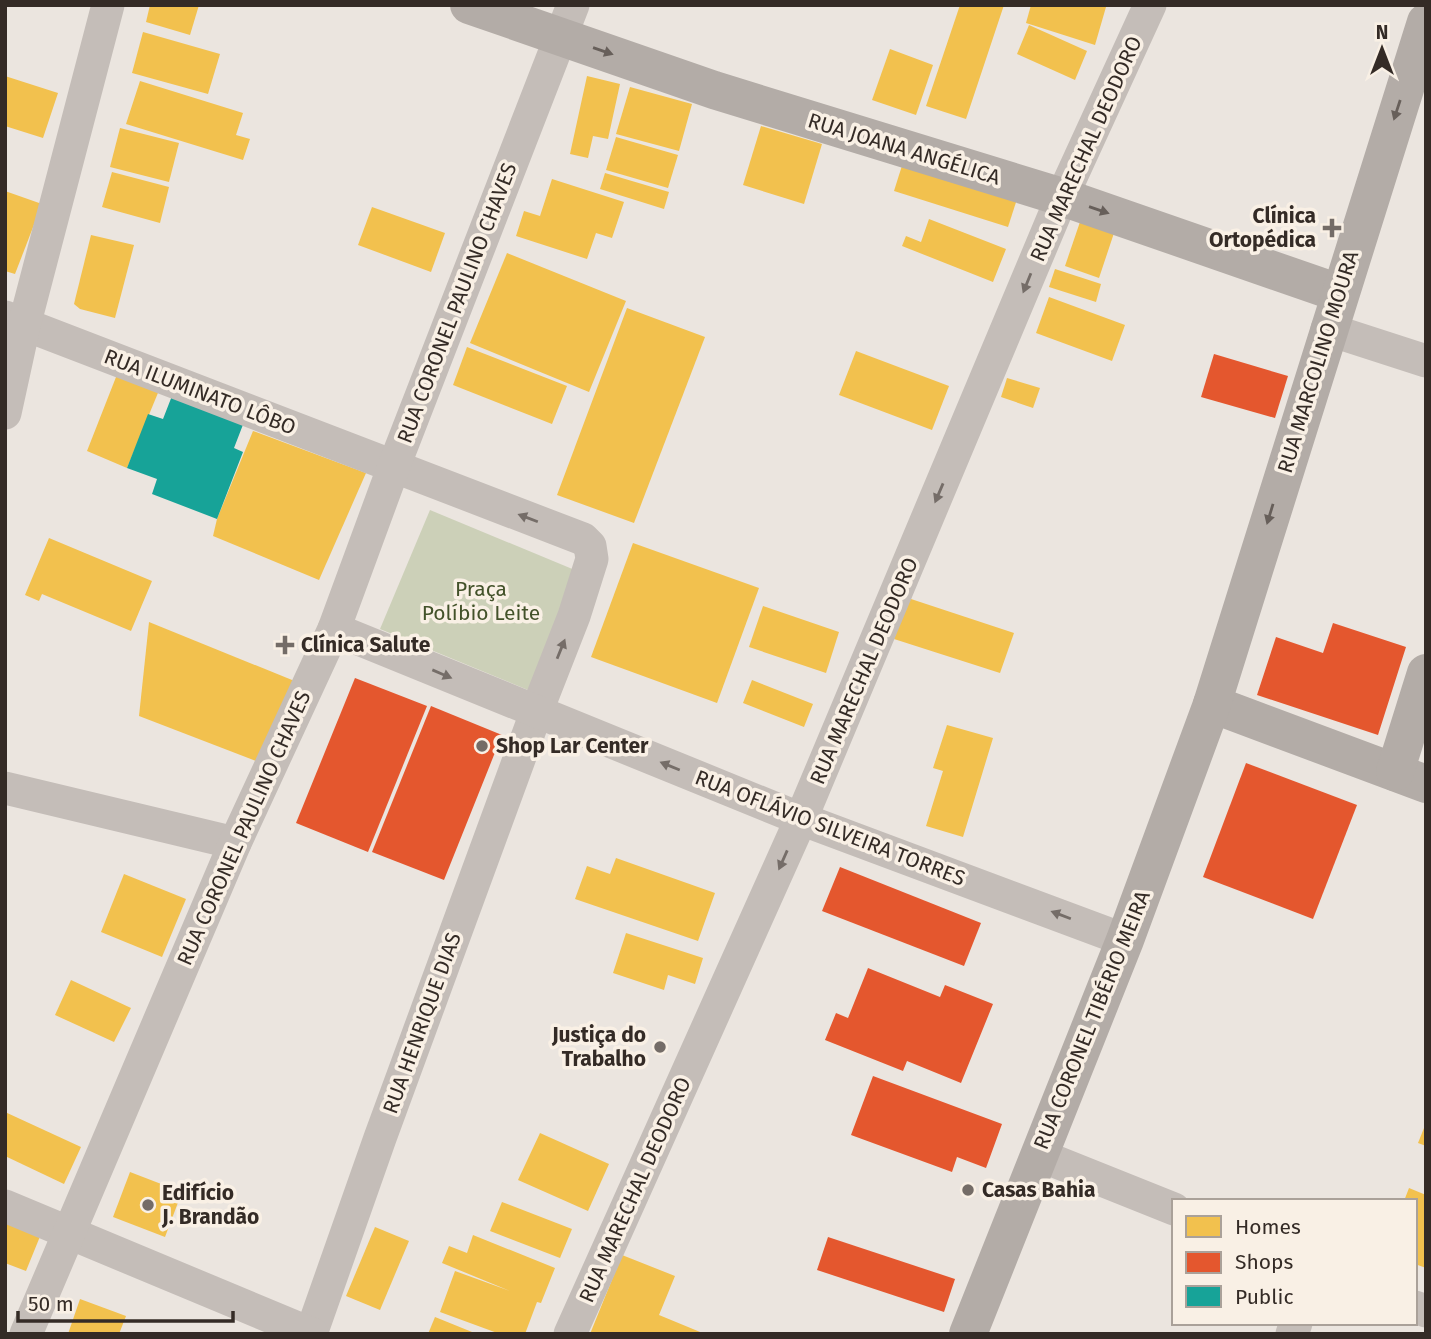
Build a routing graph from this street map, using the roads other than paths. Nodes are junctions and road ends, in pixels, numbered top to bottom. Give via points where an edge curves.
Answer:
1 (107, 5) edge
2 (469, 5) edge
3 (1150, 5) edge
4 (566, 21) edge
5 (1426, 22) edge
6 (1062, 197) junction
7 (1339, 293) junction
8 (15, 322) edge
9 (1327, 329) junction
10 (1426, 361) edge
11 (5, 413) edge
12 (394, 466) junction
13 (334, 629) junction
14 (1426, 673) edge
15 (1212, 704) junction
16 (536, 713) junction
17 (1410, 778) edge
18 (5, 788) edge
19 (801, 819) junction
20 (235, 843) junction
21 (1125, 940) junction
22 (1039, 1154) junction
23 (5, 1206) edge
24 (1172, 1208) edge
25 (68, 1233) junction
26 (26, 1334) edge
27 (311, 1334) edge
28 (570, 1334) edge
29 (968, 1334) edge

1 - 8 street
2 - 4 main road, RUA JOANA ANGÉLICA
3 - 6 street, RUA MARECHAL DEODORO
4 -> 6 main road, RUA JOANA ANGÉLICA via 714,90
4 - 12 street, RUA CORONEL PAULINO CHAVES
5 -> 7 main road, RUA MARCOLINO MOURA
6 -> 7 main road, RUA JOANA ANGÉLICA
6 -> 19 street, RUA MARECHAL DEODORO
7 - 9 main road, RUA MARCOLINO MOURA
8 - 11 street
8 - 12 street, RUA ILUMINATO LÔBO
9 - 10 street
9 -> 15 main road, RUA MARCOLINO MOURA
12 - 13 street, RUA CORONEL PAULINO CHAVES
16 -> 12 street via 574,616 592,559 590,546 583,539
13 -> 16 street
13 - 20 street, RUA CORONEL PAULINO CHAVES
14 - 17 main road
15 - 17 main road
15 - 21 main road, RUA CORONEL TIBÉRIO MEIRA
19 -> 16 street, RUA OFLÁVIO SILVEIRA TORRES
16 - 27 street, RUA HENRIQUE DIAS
18 - 20 street
21 -> 19 street, RUA OFLÁVIO SILVEIRA TORRES
19 -> 28 street, RUA MARECHAL DEODORO
20 - 25 street, RUA CORONEL PAULINO CHAVES
21 - 22 main road, RUA CORONEL TIBÉRIO MEIRA
22 - 24 street
22 - 29 main road, RUA CORONEL TIBÉRIO MEIRA
23 - 25 street
25 - 26 street, RUA CORONEL PAULINO CHAVES
25 - 27 street

